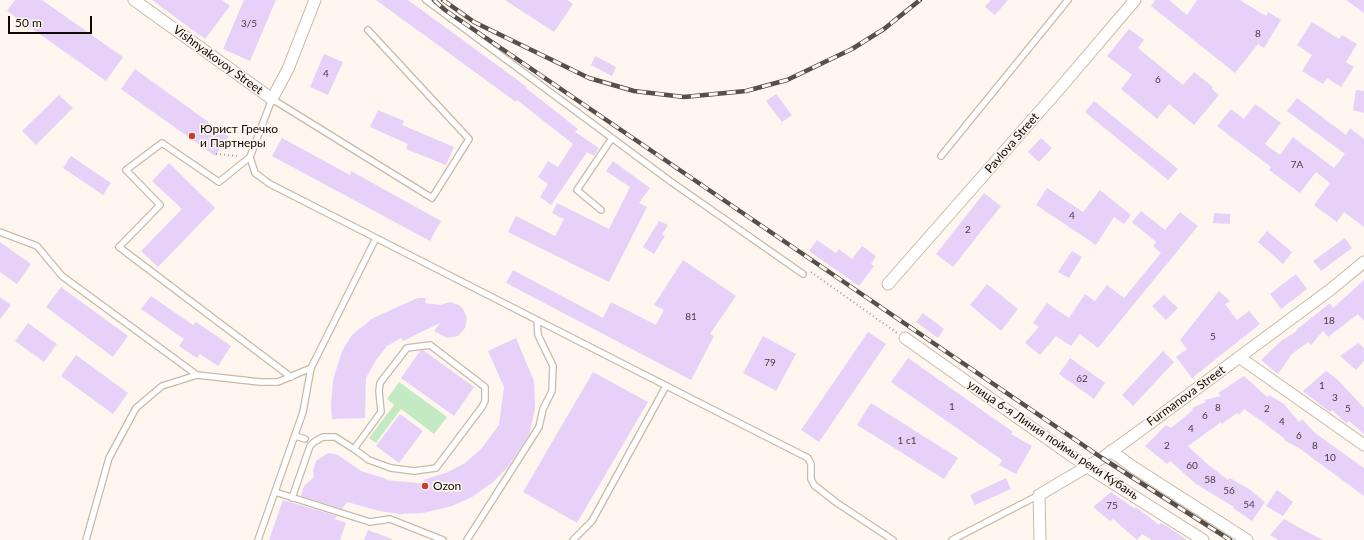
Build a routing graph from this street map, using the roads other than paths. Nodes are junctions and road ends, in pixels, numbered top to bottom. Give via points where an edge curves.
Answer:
1 (134, 0) edge
2 (315, 0) edge
3 (426, 0) edge
4 (1068, 0) edge
5 (1134, 0) edge
6 (368, 30) dead end
7 (272, 99) junction
8 (612, 138) junction
9 (941, 156) dead end
10 (250, 157) junction
11 (601, 210) dead end
12 (0, 232) edge
13 (376, 238) junction
14 (1364, 262) edge
15 (803, 274) road end
16 (888, 284) dead end
17 (537, 320) junction
18 (905, 338) road end
19 (1239, 357) junction
20 (311, 368) junction
21 (197, 375) junction
22 (291, 376) junction
23 (666, 386) junction
24 (295, 436) junction
25 (305, 439) dead end
26 (1364, 445) edge
27 (354, 450) junction
28 (1111, 451) junction
29 (1086, 466) junction
30 (275, 492) junction
31 (1039, 495) junction
32 (292, 498) junction
33 (86, 540) edge
34 (258, 540) edge
35 (443, 540) edge
36 (467, 540) edge
37 (574, 540) edge
38 (893, 540) edge
39 (952, 540) edge
40 (1040, 540) edge
41 (1203, 540) edge
42 (1246, 540) edge

1 - 7 street, Vishnyakovoy Street
2 - 7 street, Vishnyakovoy Street via 288,69
3 - 8 lane
4 - 9 lane
5 - 16 street, Pavlova Street
6 - 7 lane via 469,139 432,198
7 - 10 lane
8 - 11 lane via 577,190
8 - 15 lane
10 - 13 lane via 255,173 270,184
10 - 22 lane via 219,182 162,143 126,170 160,205 119,247
12 - 21 lane via 37,246 62,276
13 - 17 lane
13 - 20 lane
14 - 19 street, Furmanova Street
17 - 23 lane
17 - 36 lane via 538,335 553,366 552,391 543,409 539,427
18 - 29 street, улица 6-я Линия поймы реки Кубань
19 - 26 street
19 - 28 street, Furmanova Street
20 - 22 lane
20 - 24 lane via 303,412
21 - 22 lane via 260,382 278,382
21 - 33 lane via 162,386 136,408 109,458
23 - 37 lane via 592,521
23 - 38 lane via 808,458 814,485
24 - 25 lane
24 - 30 lane
27 - 27 lane via 369,460 391,468 436,468 482,406 485,400 485,387 430,345 407,348 380,383 381,412
27 - 32 lane via 335,437 323,437 314,442 310,446
28 - 29 street, Furmanova Street
28 - 42 street, улица 6-я Линия поймы реки Кубань
29 - 31 street, Furmanova Street
29 - 41 street, улица 6-я Линия поймы реки Кубань
30 - 32 lane
30 - 34 lane
31 - 39 lane
31 - 40 street
32 - 35 lane via 370,522 390,519

